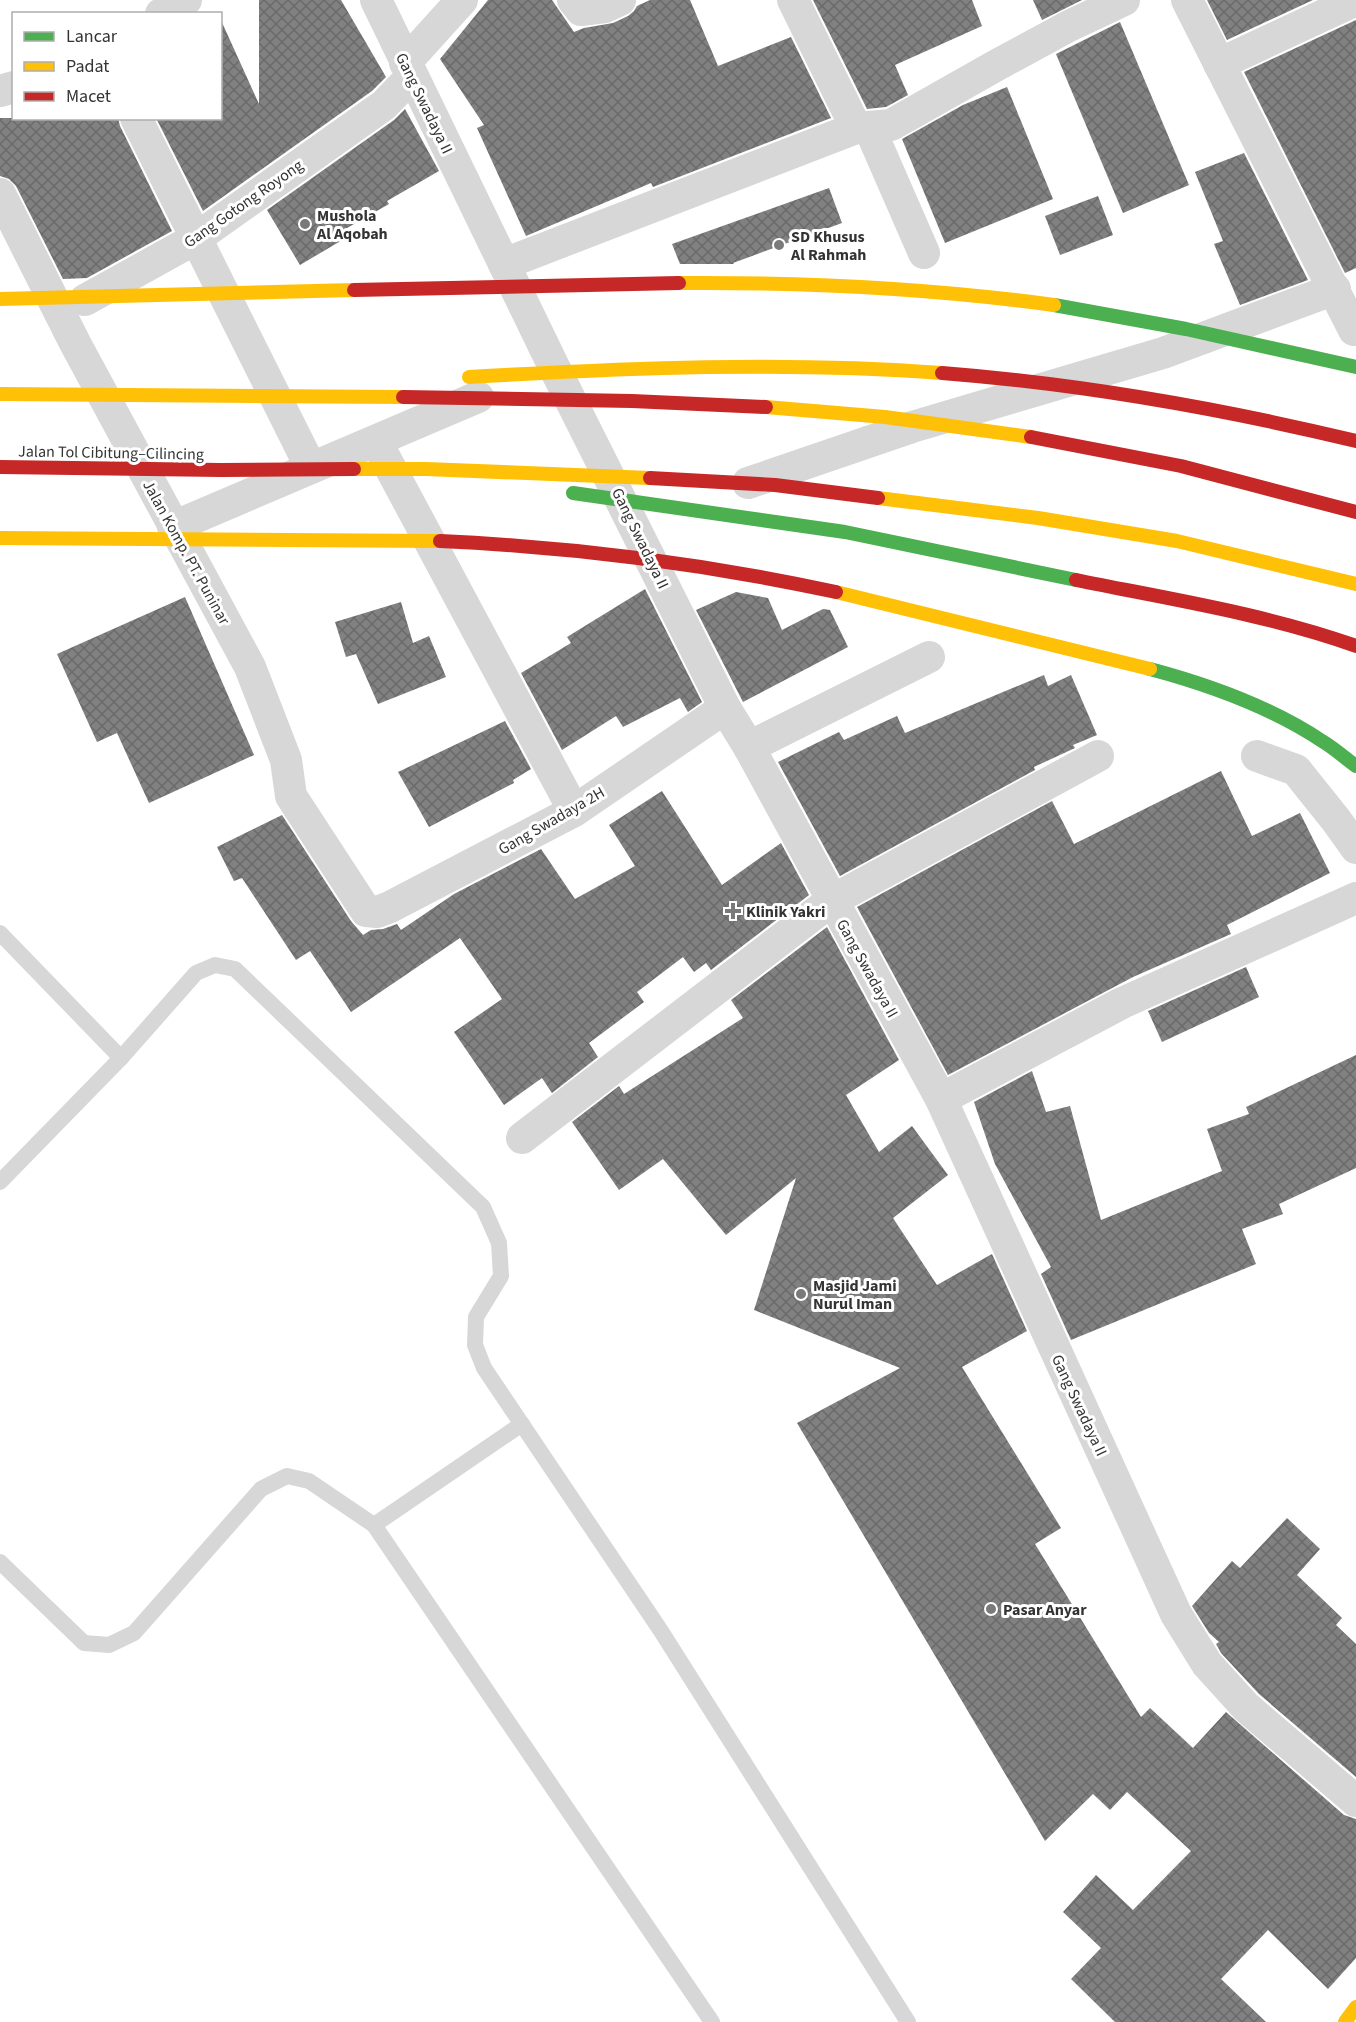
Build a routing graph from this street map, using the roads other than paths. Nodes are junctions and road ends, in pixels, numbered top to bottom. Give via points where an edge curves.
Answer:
1 (186, 0) edge
2 (376, 0) edge
3 (462, 0) edge
4 (573, 0) edge
5 (620, 0) edge
6 (793, 0) edge
7 (1124, 0) edge
8 (1187, 0) edge
9 (1356, 0) edge
10 (165, 12) edge
11 (1219, 64) junction
12 (409, 69) junction
13 (137, 120) edge
14 (862, 127) junction
15 (0, 194) edge
16 (195, 239) junction
17 (924, 253) dead end
18 (504, 264) junction
19 (1335, 289) junction
20 (0, 298) edge
21 (61, 313) junction
22 (1356, 329) edge
23 (553, 365) junction
24 (1356, 366) edge
25 (452, 379) dead end
26 (382, 383) dead end
27 (219, 393) junction
28 (0, 394) edge
29 (376, 441) junction
30 (1356, 441) edge
31 (0, 467) edge
32 (311, 468) junction
33 (221, 470) junction
34 (502, 486) dead end
35 (558, 491) dead end
36 (1356, 512) edge
37 (634, 523) junction
38 (173, 527) junction
39 (0, 538) edge
40 (1356, 584) edge
41 (1356, 645) edge
42 (929, 657) dead end
43 (725, 708) junction
44 (749, 747) junction
45 (1098, 756) dead end
46 (1257, 756) dead end
47 (1356, 766) edge
48 (574, 811) junction
49 (1356, 848) edge
50 (1356, 898) edge
51 (831, 901) junction
52 (366, 912) joint
53 (0, 933) edge
54 (121, 1058) junction
55 (941, 1099) junction
56 (522, 1138) dead end
57 (0, 1182) edge
58 (522, 1424) junction
59 (374, 1524) junction
60 (0, 1562) edge
61 (1356, 1801) edge
62 (1356, 2007) edge
63 (712, 2022) edge
64 (908, 2022) edge
65 (1345, 2022) edge

1 - 10 street
2 - 12 street, Gang Swadaya II
3 - 12 street, Gang Gotong Royong
4 - 5 street via 581,10
6 - 14 street
7 - 14 street via 1007,59 891,125
8 - 11 street
9 - 11 street
11 - 19 street
12 - 16 street, Gang Gotong Royong via 384,105
12 - 18 street, Gang Swadaya II
13 - 16 street
14 - 17 street
14 - 18 street
15 - 21 street, Jalan Komp. PT. Puninar
16 - 21 street, Gang Gotong Royong
16 - 32 street
18 - 23 street, Gang Swadaya II
19 - 22 street
19 - 37 street via 1163,353 912,427
20 - 24 highway, bridge via 608,284 883,288 1014,299 1079,309
21 - 38 street, Jalan Komp. PT. Puninar
23 - 29 street
23 - 37 street, Gang Swadaya II
25 - 30 highway, bridge via 715,368 930,373 1131,395
26 - 27 highway, bridge
27 - 28 highway, bridge
27 - 36 highway, bridge via 626,400 884,417 986,430 1190,467
29 - 32 street
29 - 48 street
31 - 33 highway, Jalan Tol Cibitung–Cilincing, bridge
32 - 38 street
33 - 34 highway, bridge
33 - 40 highway, bridge via 426,469 776,485 1027,516 1142,535
35 - 41 highway, bridge via 845,532 960,554 1249,616
37 - 43 street, Gang Swadaya II
38 - 52 street, Jalan Komp. PT. Puninar via 250,667 286,760 291,796
39 - 47 highway, bridge via 387,539 488,544 677,564 783,582 1180,677 1300,727
42 - 44 street
43 - 44 street, Gang Swadaya II
43 - 48 street, Gang Swadaya 2H
44 - 51 street, Gang Swadaya II
45 - 51 street
46 - 49 street via 1296,770
48 - 52 street, Gang Swadaya 2H via 390,907
50 - 55 street via 1122,1003
51 - 55 street, Gang Swadaya II
51 - 56 street
53 - 54 lane
54 - 57 lane
54 - 58 lane via 195,973 215,965 235,969 483,1207 499,1243 501,1276 477,1317 475,1345 484,1368
55 - 61 street, Gang Swadaya II via 1176,1614 1207,1664 1246,1707
58 - 59 lane
58 - 64 lane via 661,1632
59 - 60 lane via 309,1480 287,1476 261,1489 134,1633 109,1645 84,1643
59 - 63 lane
62 - 65 highway

